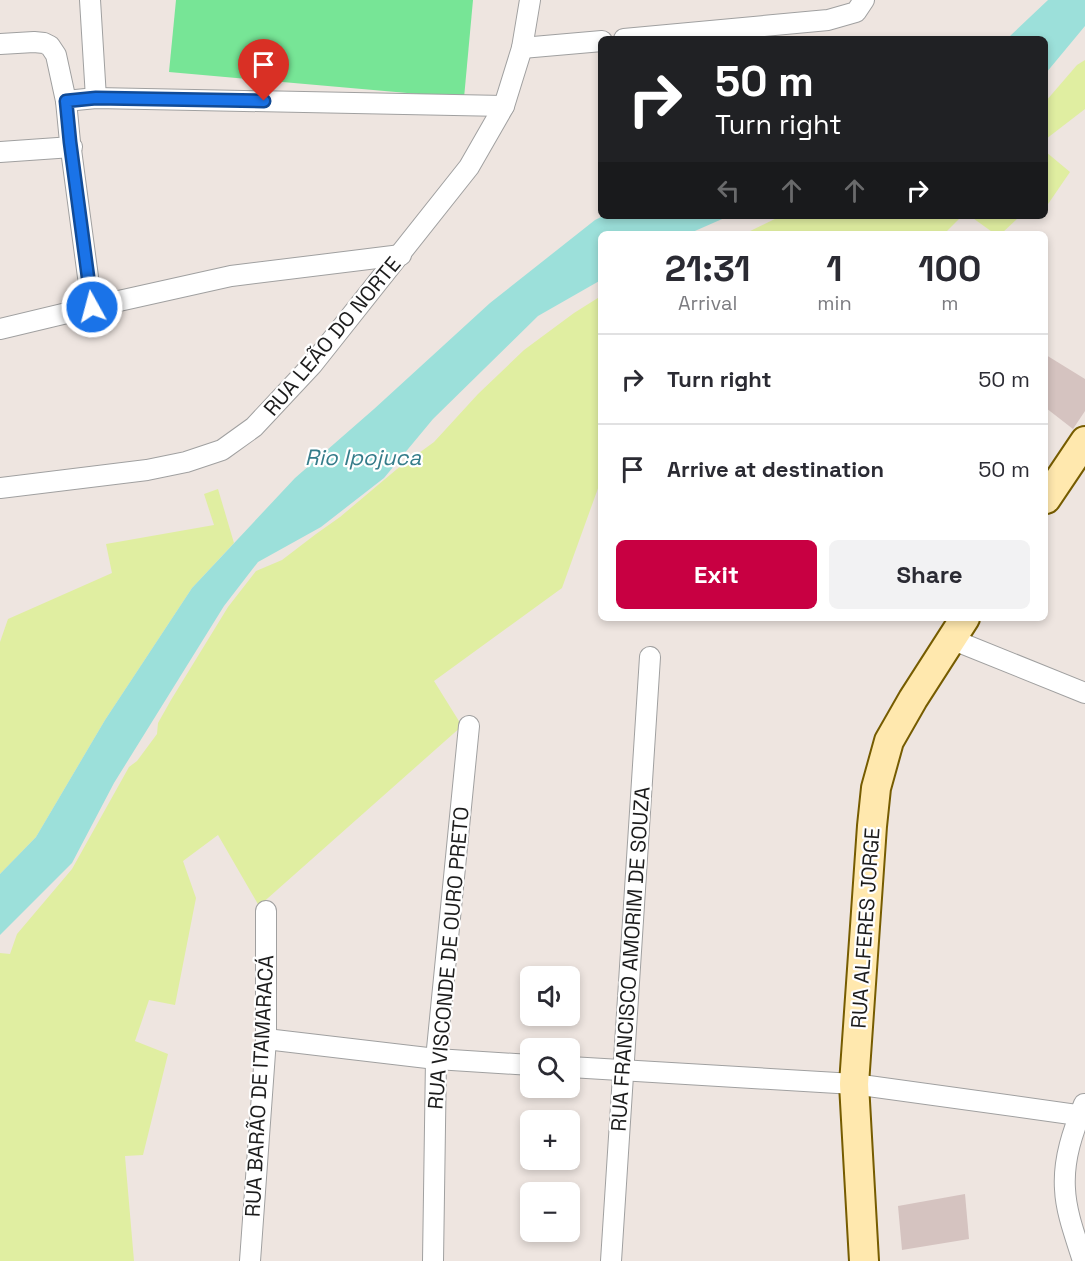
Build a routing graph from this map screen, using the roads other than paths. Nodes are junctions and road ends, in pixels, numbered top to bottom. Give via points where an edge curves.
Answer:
1 (90, 0) edge
2 (530, 0) edge
3 (864, 1) edge
4 (656, 36) edge
5 (598, 41) edge
6 (0, 44) edge
7 (522, 48) junction
8 (96, 98) junction
9 (66, 101) junction
10 (504, 105) junction
11 (72, 147) junction
12 (0, 152) edge
13 (401, 255) junction
14 (92, 307) junction
15 (0, 329) edge
16 (1085, 441) edge
17 (0, 488) edge
18 (1048, 497) edge
19 (958, 628) edge
20 (650, 657) dead end
21 (1085, 693) edge
22 (469, 726) dead end
23 (266, 910) dead end
24 (266, 1039) junction
25 (436, 1059) junction
26 (520, 1064) edge
27 (580, 1068) edge
28 (623, 1070) junction
29 (854, 1084) junction
30 (1083, 1111) edge
31 (250, 1261) edge
32 (433, 1261) edge
33 (611, 1261) edge
34 (864, 1261) edge
35 (1083, 1261) edge

1 - 8 street
2 - 7 street, RUA LEÃO DO NORTE
3 - 4 street via 856,12 828,20
5 - 7 street
6 - 9 street via 34,42 50,46
7 - 10 street, RUA LEÃO DO NORTE
8 - 9 street
8 - 10 street
9 - 11 street
10 - 13 street, RUA LEÃO DO NORTE via 469,167
11 - 12 street
11 - 14 street
13 - 14 street via 231,276
13 - 17 street, RUA LEÃO DO NORTE via 312,365 254,427 222,450 147,470
14 - 15 street
16 - 18 street
19 - 21 street
19 - 29 street, RUA ALFERES JORGE via 889,741 876,788
20 - 28 street, RUA FRANCISCO AMORIM DE SOUZA
22 - 25 street, RUA VISCONDE DE OURO PRETO
23 - 24 street, RUA BARÃO DE ITAMARACÁ
24 - 25 street
24 - 31 street, RUA BARÃO DE ITAMARACÁ
25 - 26 street
25 - 32 street, RUA VISCONDE DE OURO PRETO
27 - 28 street
28 - 29 street
28 - 33 street, RUA FRANCISCO AMORIM DE SOUZA
29 - 30 street
29 - 34 street, RUA ALFERES JORGE
30 - 35 street via 1065,1166 1068,1208

